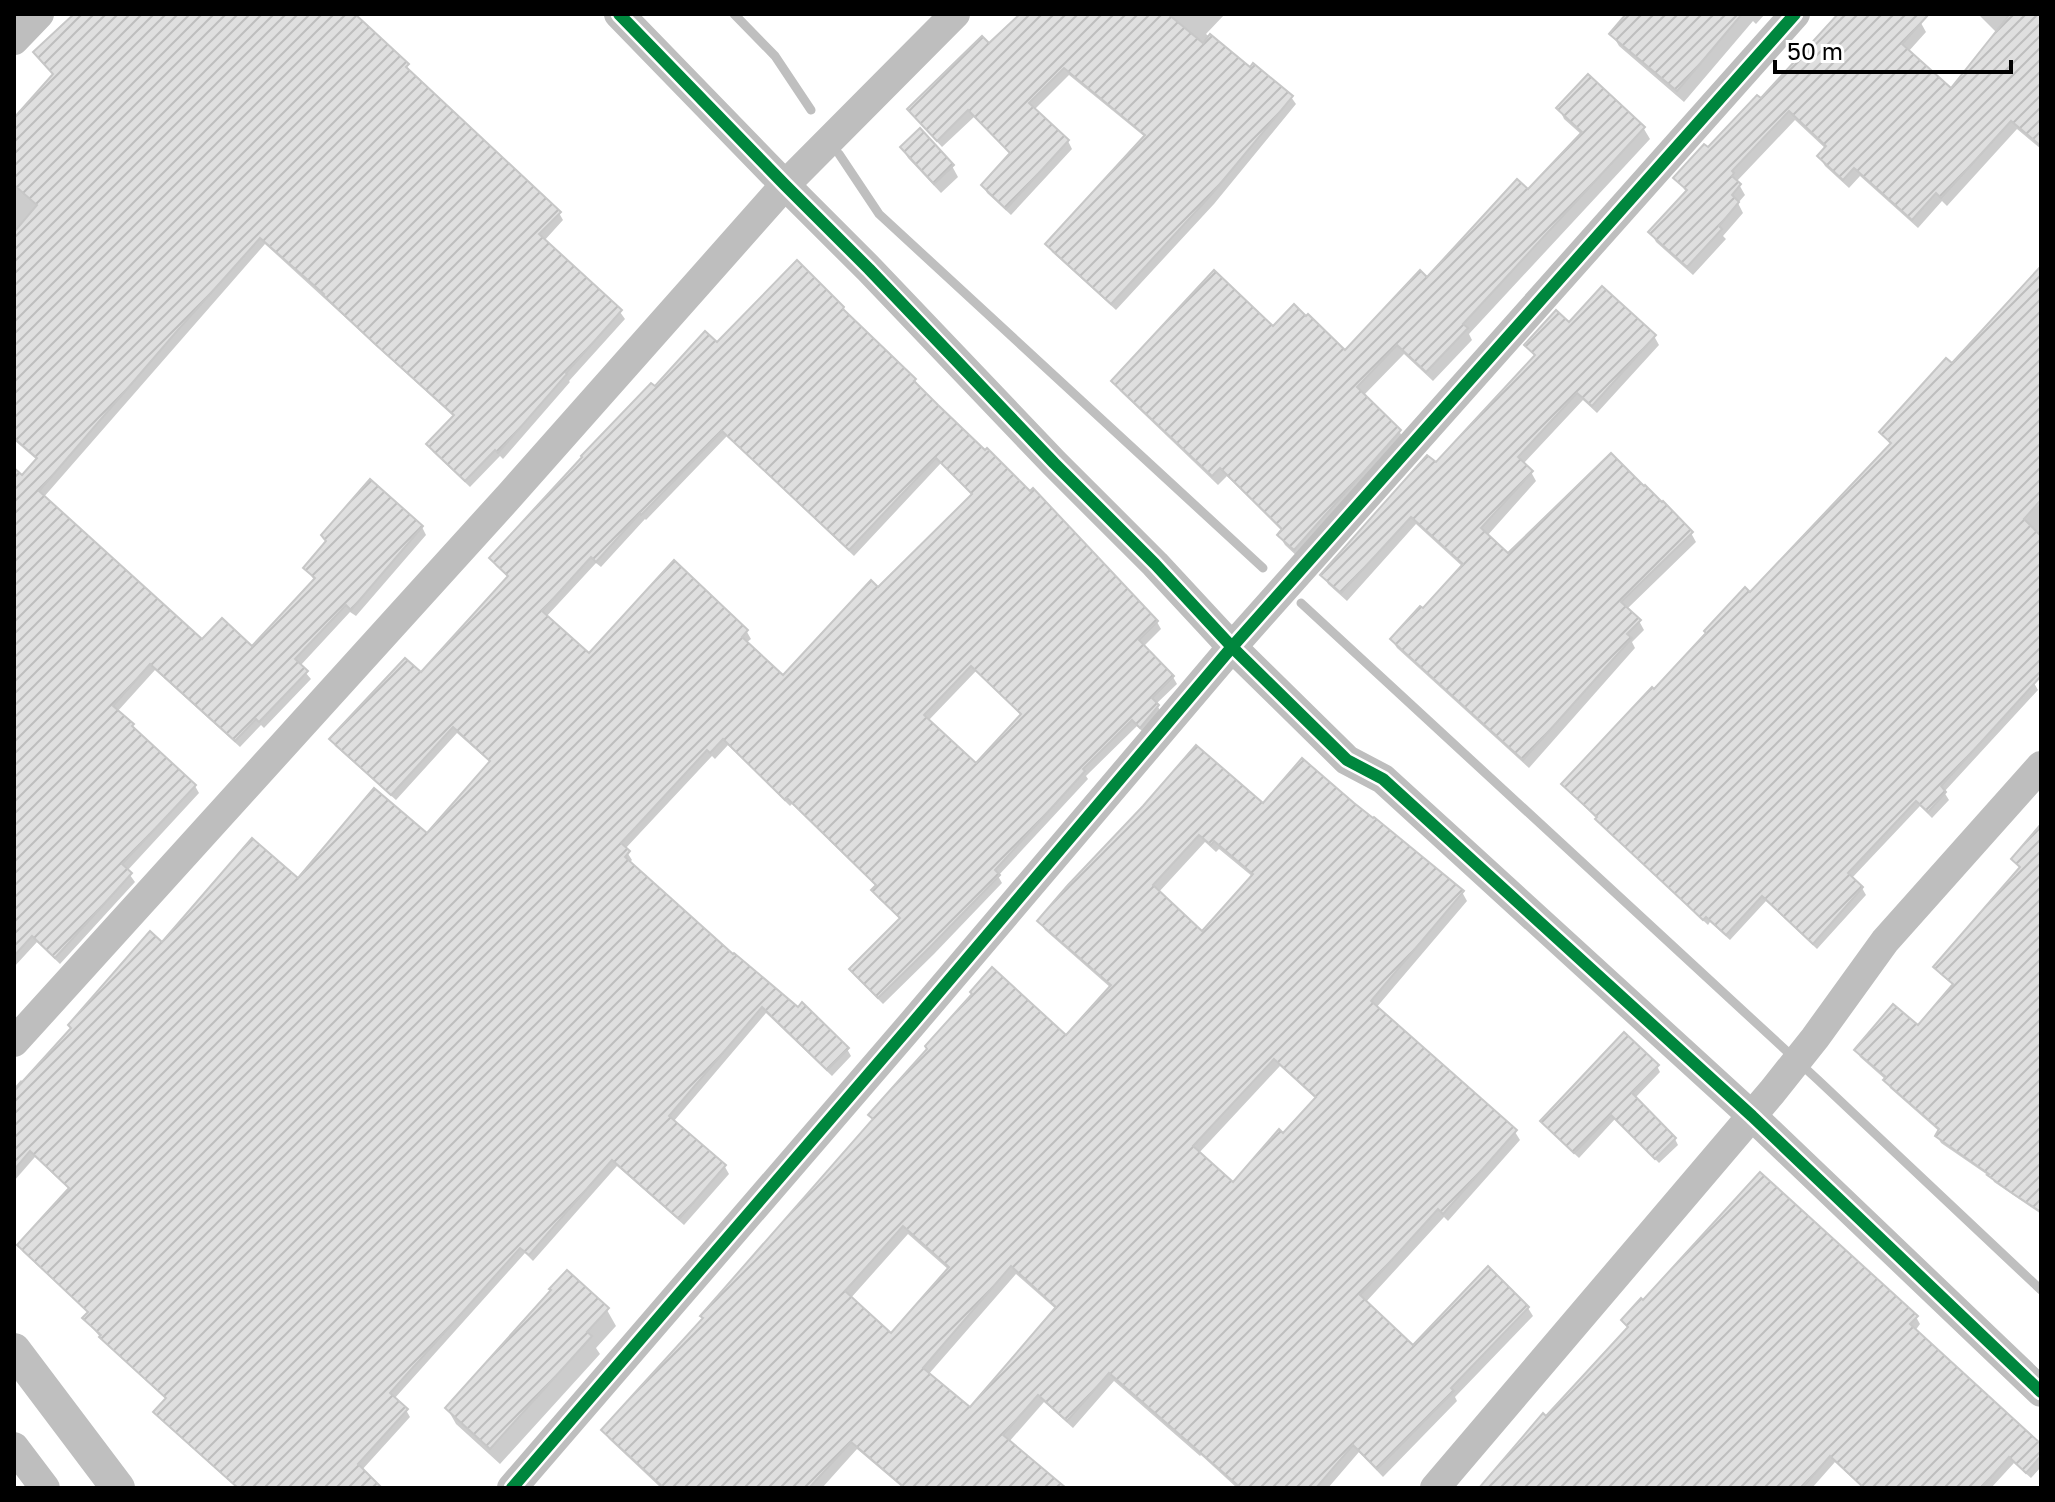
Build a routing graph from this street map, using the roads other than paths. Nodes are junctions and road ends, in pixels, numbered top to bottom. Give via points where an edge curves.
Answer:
1 (39, 14) edge
2 (619, 14) edge
3 (955, 14) edge
4 (1795, 14) edge
5 (14, 40) edge
6 (785, 185) junction
7 (1232, 647) junction
8 (2041, 766) edge
9 (14, 1042) edge
10 (1752, 1116) junction
11 (2041, 1392) edge
12 (14, 1447) edge
13 (45, 1488) edge
14 (512, 1488) edge
15 (1435, 1488) edge

1 - 5 street
2 - 6 street
3 - 6 street
4 - 7 street
6 - 7 street
6 - 9 street
7 - 10 street via 1347,760 1383,779
7 - 14 street
8 - 10 street via 1885,941
10 - 11 street
10 - 15 street
12 - 13 street

